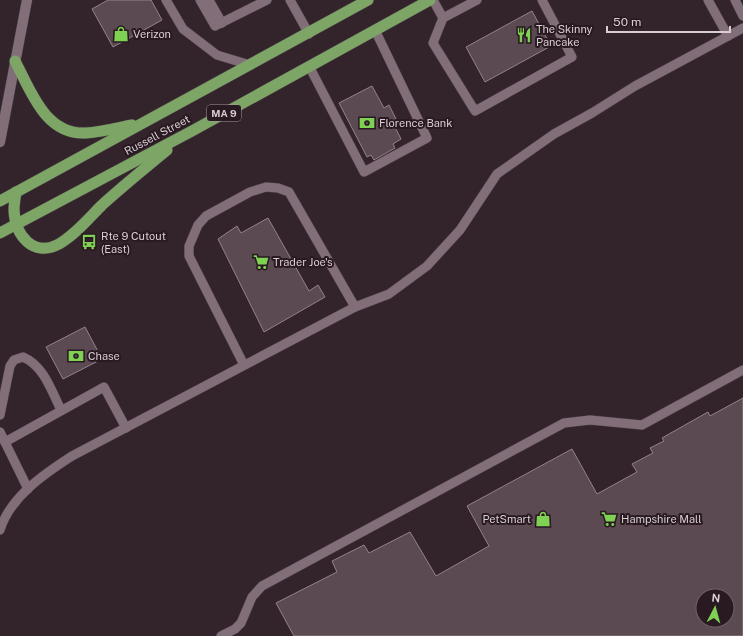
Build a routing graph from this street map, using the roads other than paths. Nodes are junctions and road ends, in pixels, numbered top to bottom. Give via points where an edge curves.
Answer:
1 (27, 0) edge
2 (166, 0) edge
3 (200, 0) edge
4 (209, 0) edge
5 (267, 0) edge
6 (290, 0) edge
7 (368, 0) edge
8 (431, 0) edge
9 (477, 0) edge
10 (542, 0) edge
11 (708, 0) edge
12 (735, 0) edge
13 (743, 16) edge
14 (443, 18) junction
15 (222, 23) junction
16 (743, 28) edge
17 (376, 30) junction
18 (309, 34) junction
19 (728, 36) junction
20 (15, 61) junction
21 (250, 66) junction
22 (309, 66) junction
23 (143, 123) junction
24 (192, 131) junction
25 (0, 142) edge
26 (16, 192) junction
27 (0, 201) edge
28 (16, 224) junction
29 (0, 233) edge
30 (355, 307) junction
31 (244, 365) junction
32 (743, 370) edge
33 (61, 410) junction
34 (0, 415) edge
35 (126, 428) junction
36 (0, 432) edge
37 (5, 442) junction
38 (28, 489) junction
39 (2, 518) edge
40 (0, 530) edge
41 (221, 636) edge

1 - 20 main road
2 - 21 lane via 183,29 218,55
3 - 15 lane via 215,26
4 - 15 lane
5 - 15 lane
6 - 18 lane
7 - 18 highway, Russell Street / MA 9
8 - 14 lane
8 - 17 highway, Russell Street / MA 9
9 - 14 lane
10 - 14 lane via 572,57 475,111 433,42
11 - 19 lane
12 - 13 lane
16 - 19 lane
17 - 22 highway, Russell Street / MA 9
17 - 22 lane via 427,138 364,172
18 - 21 highway, Russell Street / MA 9
19 - 30 lane via 635,86 554,134 497,174 460,230 427,266 389,294
20 - 23 highway via 44,114 67,131 87,133
20 - 25 main road
21 - 23 highway, Russell Street / MA 9
22 - 24 highway, Russell Street / MA 9
23 - 26 highway, Russell Street / MA 9
24 - 28 highway, Russell Street / MA 9
24 - 28 highway via 132,178 59,244 36,248 24,239
26 - 27 highway, Russell Street / MA 9
26 - 28 highway
28 - 29 highway, Russell Street / MA 9
30 - 31 lane
30 - 31 lane via 289,192 272,188 250,192 206,216 192,236 188,256
31 - 35 lane
32 - 41 lane via 642,425 590,420 564,423 262,586 252,597 241,623
33 - 34 lane via 42,371 31,360 22,356 14,360 10,366
33 - 35 lane via 104,386
33 - 37 lane
35 - 38 lane via 72,456 47,472
36 - 37 lane
37 - 38 lane
38 - 39 lane
39 - 40 lane

